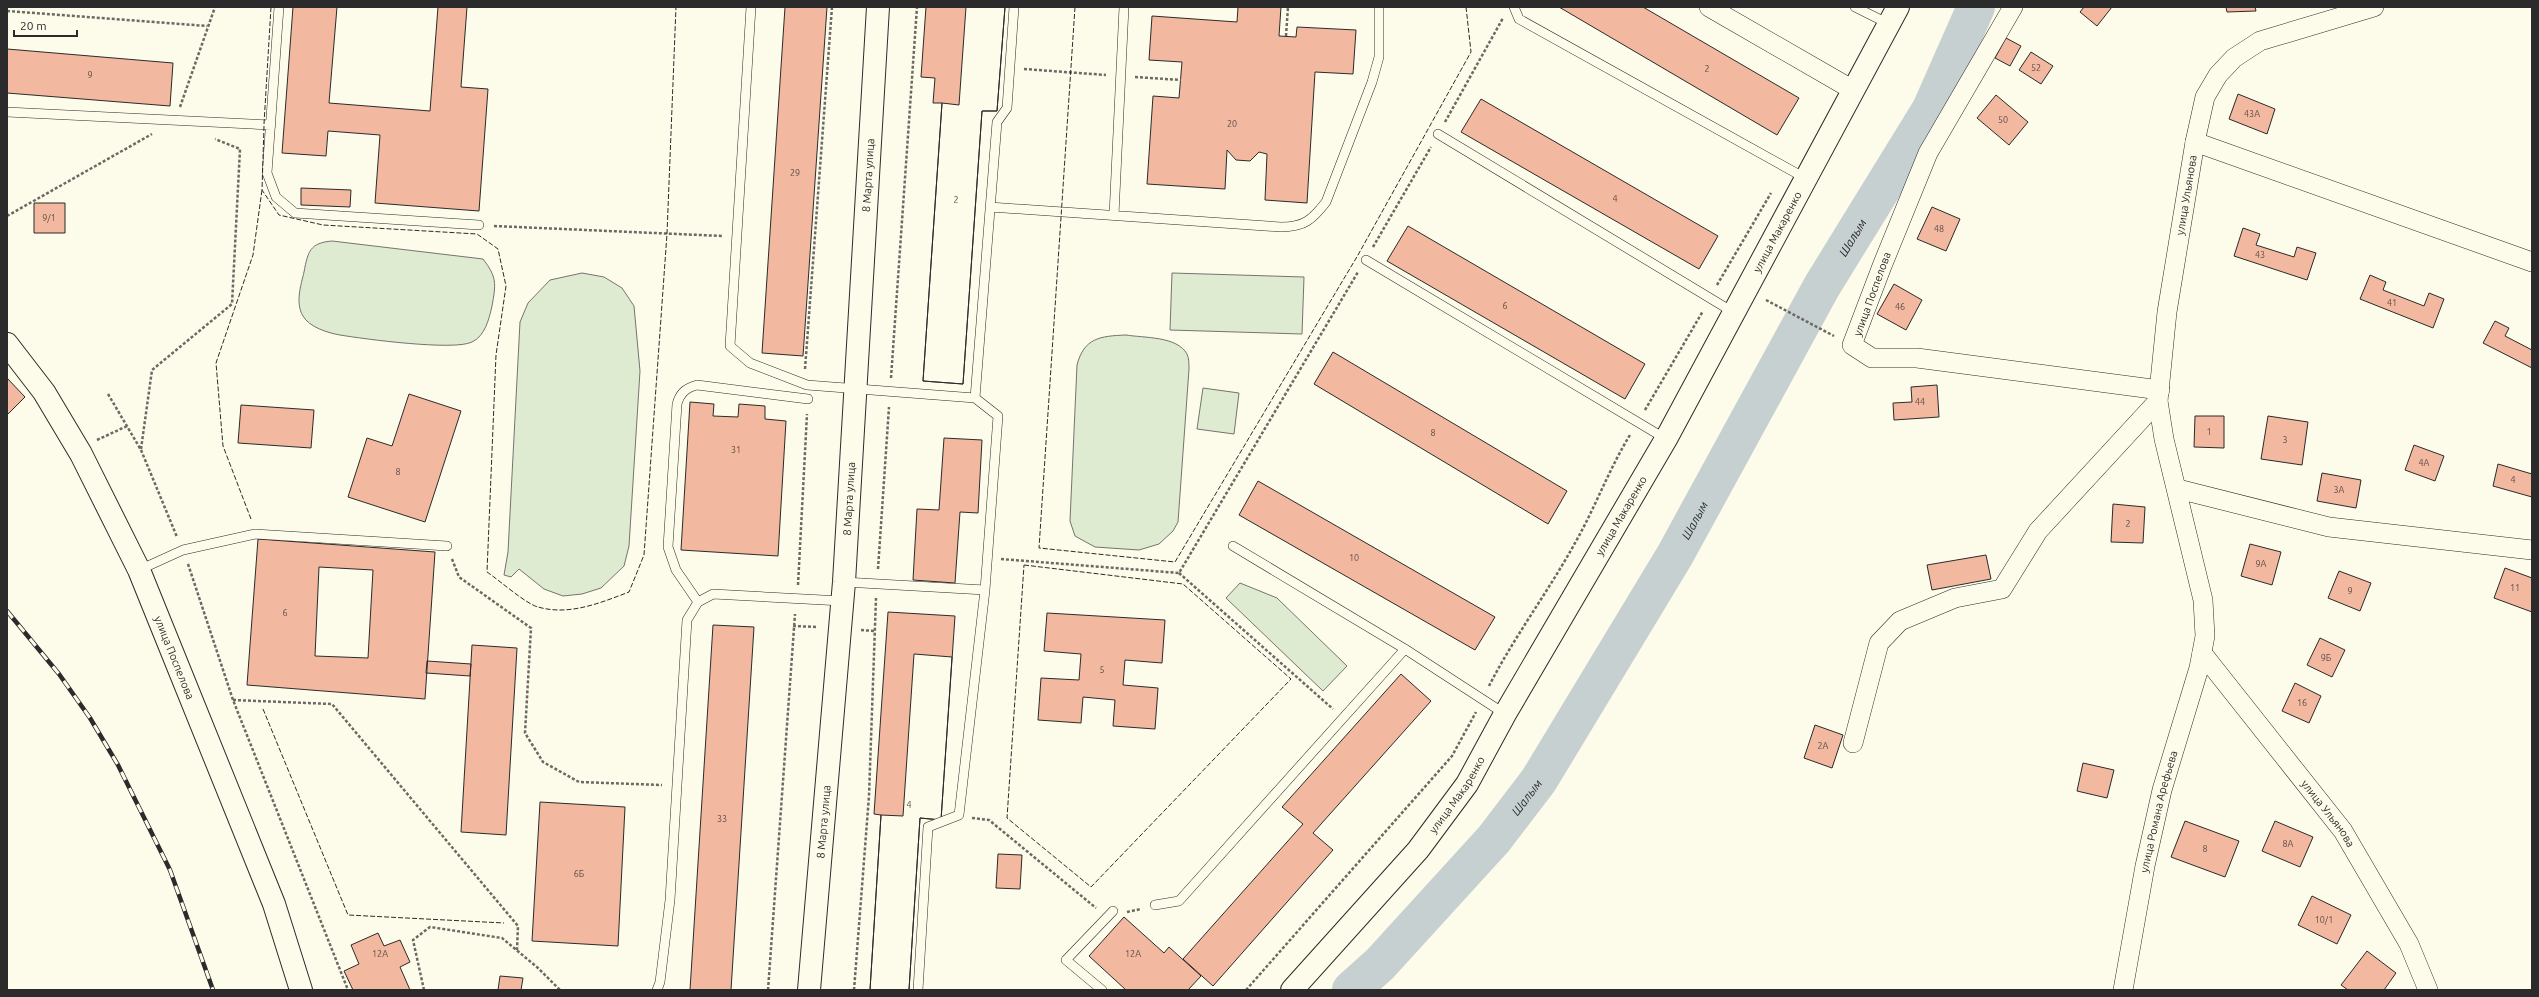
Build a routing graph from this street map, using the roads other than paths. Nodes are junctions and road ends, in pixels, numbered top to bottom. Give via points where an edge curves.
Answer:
1 (279, 7) edge
2 (751, 7) edge
3 (878, 7) edge
4 (1014, 7) edge
5 (1124, 7) edge
6 (1378, 7) edge
7 (1514, 7) edge
8 (1710, 7) edge
9 (1855, 7) edge
10 (2013, 7) edge
11 (2374, 7) edge
12 (1893, 16) edge
13 (1853, 90) junction
14 (7, 112) edge
15 (271, 125) junction
16 (1438, 134) road end
17 (2195, 142) junction
18 (1805, 178) junction
19 (990, 207) junction
20 (1114, 215) junction
21 (479, 225) road end
22 (1366, 260) road end
23 (2532, 262) edge
24 (1733, 312) junction
25 (7, 344) edge
26 (857, 390) junction
27 (2159, 396) junction
28 (975, 398) junction
29 (808, 399) road end
30 (1666, 439) junction
31 (2178, 489) junction
32 (447, 546) road end
33 (1233, 546) dead end
34 (2532, 550) edge
35 (139, 570) junction
36 (985, 590) junction
37 (843, 591) junction
38 (698, 602) junction
39 (2203, 645) junction
40 (1405, 649) junction
41 (1504, 714) junction
42 (1853, 743) dead end
43 (1155, 905) road end
44 (1110, 914) road end
45 (301, 990) edge
46 (657, 990) edge
47 (809, 990) edge
48 (918, 990) edge
49 (1102, 990) edge
50 (1292, 990) edge
51 (2123, 990) edge
52 (2428, 990) edge

1 - 15 lane
2 - 26 lane via 730,346 750,363 808,385
3 - 26 street, 8 Марта улица
4 - 19 lane via 1007,108 996,122
5 - 20 lane
6 - 20 lane via 1379,57 1372,82 1326,202 1314,218 1296,227 1281,228
7 - 18 lane via 1519,19
8 - 13 street
9 - 12 lane
10 - 27 street, улица Поспелова via 1928,153 1852,346 1872,358 1917,358
11 - 17 street, улица Ульянова via 2260,41 2234,58 2218,75 2205,97
12 - 13 street, улица Макаренко
13 - 18 street, улица Макаренко
14 - 15 lane
15 - 21 lane via 267,173 276,197 295,213
16 - 24 lane
17 - 23 street
17 - 27 street, улица Ульянова via 2167,312
18 - 24 street, улица Макаренко
19 - 20 lane
19 - 28 lane
22 - 30 lane
24 - 30 street, улица Макаренко
25 - 35 street, улица Поспелова via 44,392 81,454
26 - 28 lane
26 - 37 street, 8 Марта улица
27 - 31 street, улица Ульянова via 2164,439
27 - 42 street via 2038,531 2002,589 1955,598 1900,621 1878,643
28 - 36 lane via 998,416
29 - 38 lane via 697,385 679,396 676,404 668,547 676,570
30 - 41 street, улица Макаренко
31 - 34 street via 2329,528
31 - 39 street, улица Ульянова via 2203,600
32 - 35 lane via 255,534 183,550
33 - 40 lane
35 - 45 street, улица Поспелова via 274,904
36 - 37 lane via 877,584
36 - 48 lane via 959,815 928,827
37 - 38 lane via 797,597 713,594
37 - 47 street, 8 Марта улица
38 - 46 lane via 687,620 670,900
39 - 51 street, улица Романа Арефьева via 2162,790 2145,866
39 - 52 street, улица Ульянова via 2343,831 2409,944
40 - 41 lane
40 - 43 lane via 1179,901
41 - 50 street, улица Макаренко via 1467,784 1418,850
44 - 49 lane via 1066,960

